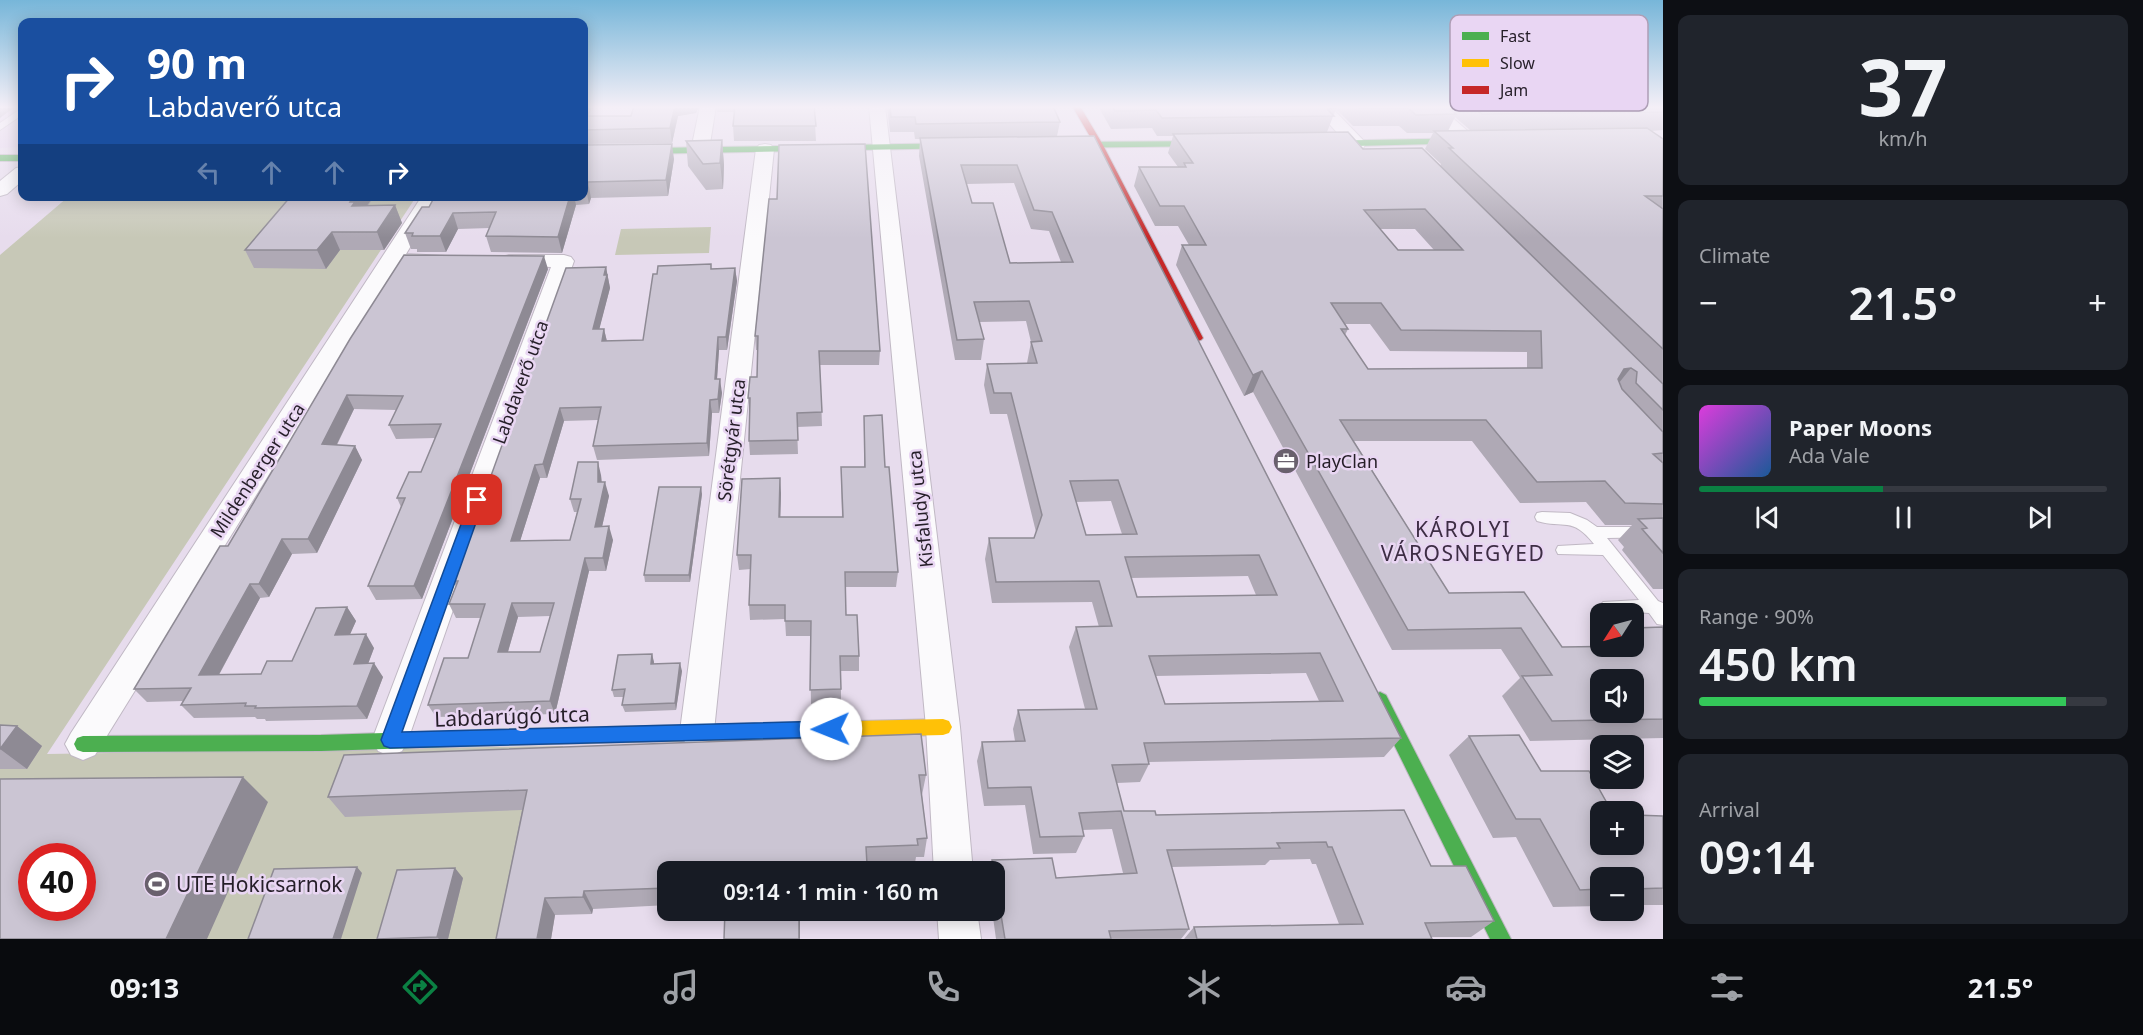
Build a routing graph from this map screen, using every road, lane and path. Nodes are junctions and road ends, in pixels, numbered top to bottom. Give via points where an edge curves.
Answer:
1 (765, 149) edge
2 (700, 150) joint
3 (712, 150) edge
4 (882, 150) edge
5 (1102, 150) edge
6 (1408, 150) edge
7 (588, 152) edge
8 (0, 158) edge
9 (18, 158) edge
10 (1418, 160) edge
11 (18, 175) edge
12 (0, 190) edge
13 (429, 201) edge
14 (391, 260) junction
15 (458, 261) edge
16 (493, 261) edge
17 (1201, 346) edge
18 (1542, 517) dead end
19 (1663, 532) edge
20 (1594, 533) junction
21 (1605, 549) junction
22 (1563, 550) dead end
23 (1644, 609) edge
24 (1660, 611) edge
25 (1372, 685) edge
26 (943, 728) junction
27 (697, 731) junction
28 (390, 740) junction
29 (83, 744) joint
30 (953, 861) edge
31 (958, 921) edge
32 (960, 939) edge
33 (1501, 939) edge

1 - 27 street, Sörétgyár utca
2 - 3 street
2 - 7 street
4 - 26 street, Kisfaludy utca
5 - 17 street
6 - 10 street
8 - 9 street
11 - 12 street
13 - 14 street, Mildenberger utca
14 - 15 street
14 - 29 street, Mildenberger utca
16 - 28 street, Labdaverő utca via 564,261
18 - 20 lane via 1569,517 1583,522
19 - 20 lane
20 - 21 lane
21 - 22 lane
21 - 24 lane
23 - 24 lane
25 - 33 street
26 - 27 street, Labdarúgó utca
26 - 30 street, Kisfaludy utca
27 - 28 street, Labdarúgó utca
28 - 29 street, Labdarúgó utca
31 - 32 street

